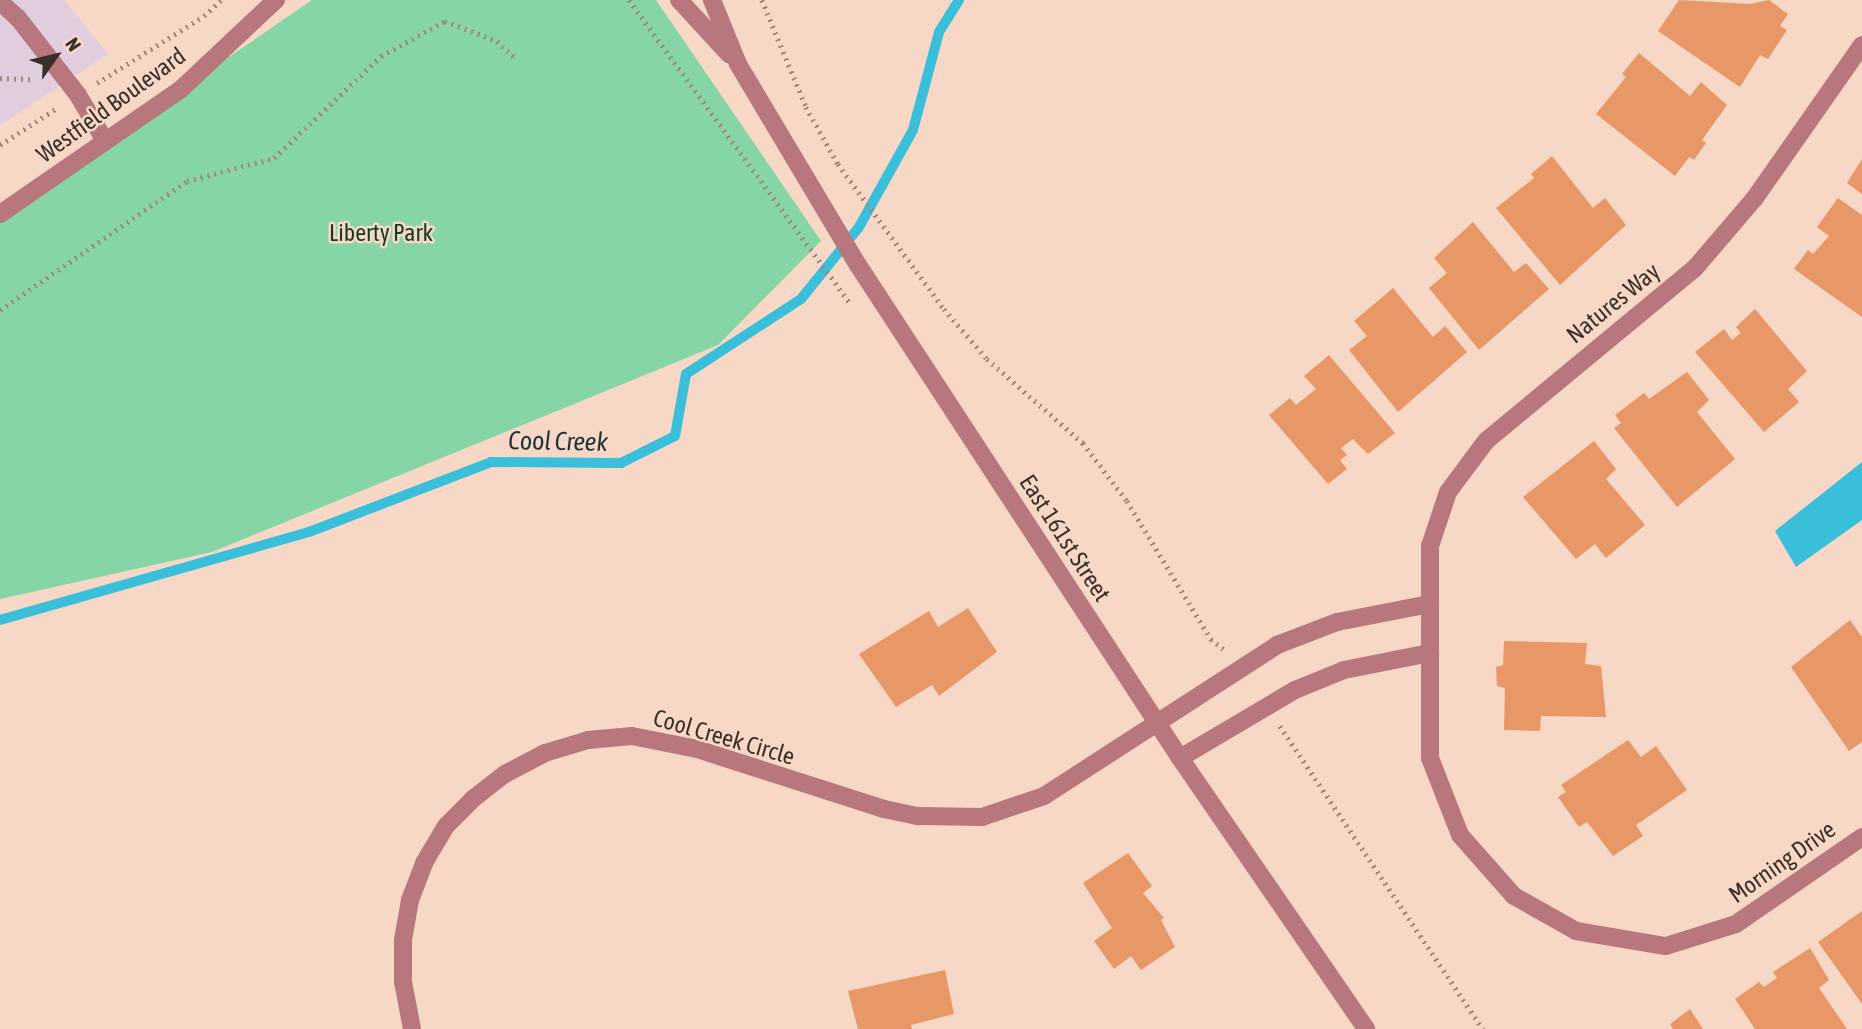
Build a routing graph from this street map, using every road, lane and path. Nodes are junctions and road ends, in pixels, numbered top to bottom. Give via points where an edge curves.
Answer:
1 (221, 0) edge
2 (276, 0) edge
3 (629, 0) edge
4 (679, 0) edge
5 (712, 0) edge
6 (762, 0) edge
7 (0, 2) edge
8 (1862, 45) edge
9 (514, 57) dead end
10 (738, 64) junction
11 (78, 95) junction
12 (105, 141) junction
13 (0, 145) edge
14 (0, 214) edge
15 (838, 287) dead end
16 (0, 310) edge
17 (1430, 604) junction
18 (1430, 653) junction
19 (1245, 667) junction
20 (1267, 706) junction
21 (1159, 726) junction
22 (1180, 758) junction
23 (1862, 837) edge
24 (412, 1029) edge
25 (1366, 1029) edge
26 (1482, 1029) edge

1 - 11 path via 204,16
2 - 12 street, Westfield Boulevard via 180,90
3 - 15 path
4 - 10 street, East 161st Street
5 - 10 street, East 161st Street
6 - 19 path via 806,107 856,189 987,359 1083,443 1127,501 1211,639
7 - 11 street via 18,18
8 - 17 street, Natures Way via 1754,200 1695,268 1486,441 1448,492 1430,546
9 - 16 path via 497,41 444,21 381,56 274,158 187,181
10 - 21 street, East 161st Street via 858,265
11 - 12 street
11 - 13 path
12 - 14 street, Westfield Boulevard
17 - 18 street, Morning Drive
17 - 19 street, Cool Creek Circle via 1337,622 1277,645
18 - 20 street via 1344,670
18 - 23 street, Morning Drive via 1430,758 1460,835 1514,896 1576,931 1666,946 1736,924
19 - 21 street, Cool Creek Circle
20 - 22 street
20 - 26 path
21 - 22 street, East 161st Street
21 - 24 street, Cool Creek Circle via 1044,796 982,817 918,816 884,809 697,749 632,736 588,740 545,753 505,774 474,798 446,826 424,863 410,900 403,940 403,982
22 - 25 street, East 161st Street

